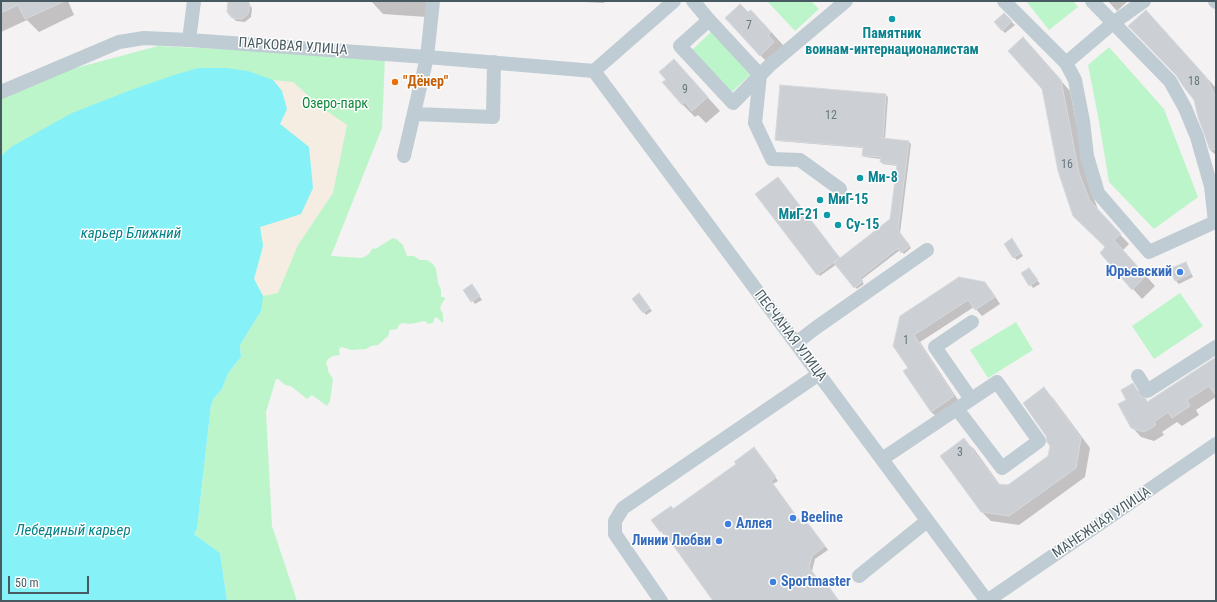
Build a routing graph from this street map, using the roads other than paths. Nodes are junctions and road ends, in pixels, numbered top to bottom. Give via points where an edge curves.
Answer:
1 (194, 1) edge
2 (433, 1) edge
3 (674, 1) edge
4 (693, 1) edge
5 (846, 1) edge
6 (1004, 1) edge
7 (1092, 1) edge
8 (1144, 1) edge
9 (709, 20) junction
10 (1113, 22) junction
11 (189, 40) junction
12 (427, 57) junction
13 (494, 62) junction
14 (1066, 63) junction
15 (594, 71) junction
16 (760, 75) junction
17 (1, 92) edge
18 (414, 114) junction
19 (404, 156) dead end
20 (840, 189) dead end
21 (1216, 223) edge
22 (927, 250) dead end
23 (972, 322) dead end
24 (796, 343) junction
25 (1216, 347) edge
26 (819, 374) junction
27 (1138, 376) dead end
28 (971, 399) junction
29 (957, 409) junction
30 (1216, 444) edge
31 (882, 460) junction
32 (927, 521) junction
33 (859, 576) dead end
34 (991, 600) edge
35 (661, 601) edge

1 - 11 street
2 - 12 street
3 - 15 street
4 - 9 street
5 - 16 street
6 - 14 street
7 - 10 street
8 - 10 street
9 - 16 street
9 - 16 street via 680,46 733,103
10 - 14 street
10 - 21 street via 1170,81 1184,108 1197,137 1211,186
11 - 12 street, ПАРКОВАЯ УЛИЦА
11 - 17 street, ПАРКОВАЯ УЛИЦА via 144,38 119,42
12 - 13 street, ПАРКОВАЯ УЛИЦА
12 - 18 street
13 - 15 street, ПАРКОВАЯ УЛИЦА
13 - 18 street via 492,117
14 - 21 street via 1075,80 1087,156 1098,193 1149,252
15 - 24 street, ПЕСЧАНАЯ УЛИЦА
16 - 20 street via 755,122 772,159 800,160
18 - 19 street
22 - 24 street
23 - 28 street via 935,347
24 - 26 street, ПЕСЧАНАЯ УЛИЦА
25 - 27 street via 1147,391
26 - 31 street, ПЕСЧАНАЯ УЛИЦА
26 - 35 street via 623,508 615,521 615,534
28 - 29 street
28 - 29 street via 997,382 1039,441 1002,468
29 - 31 street
30 - 34 street, МАНЕЖНАЯ УЛИЦА
31 - 32 street, ПЕСЧАНАЯ УЛИЦА
32 - 33 street
32 - 34 street, ПЕСЧАНАЯ УЛИЦА

